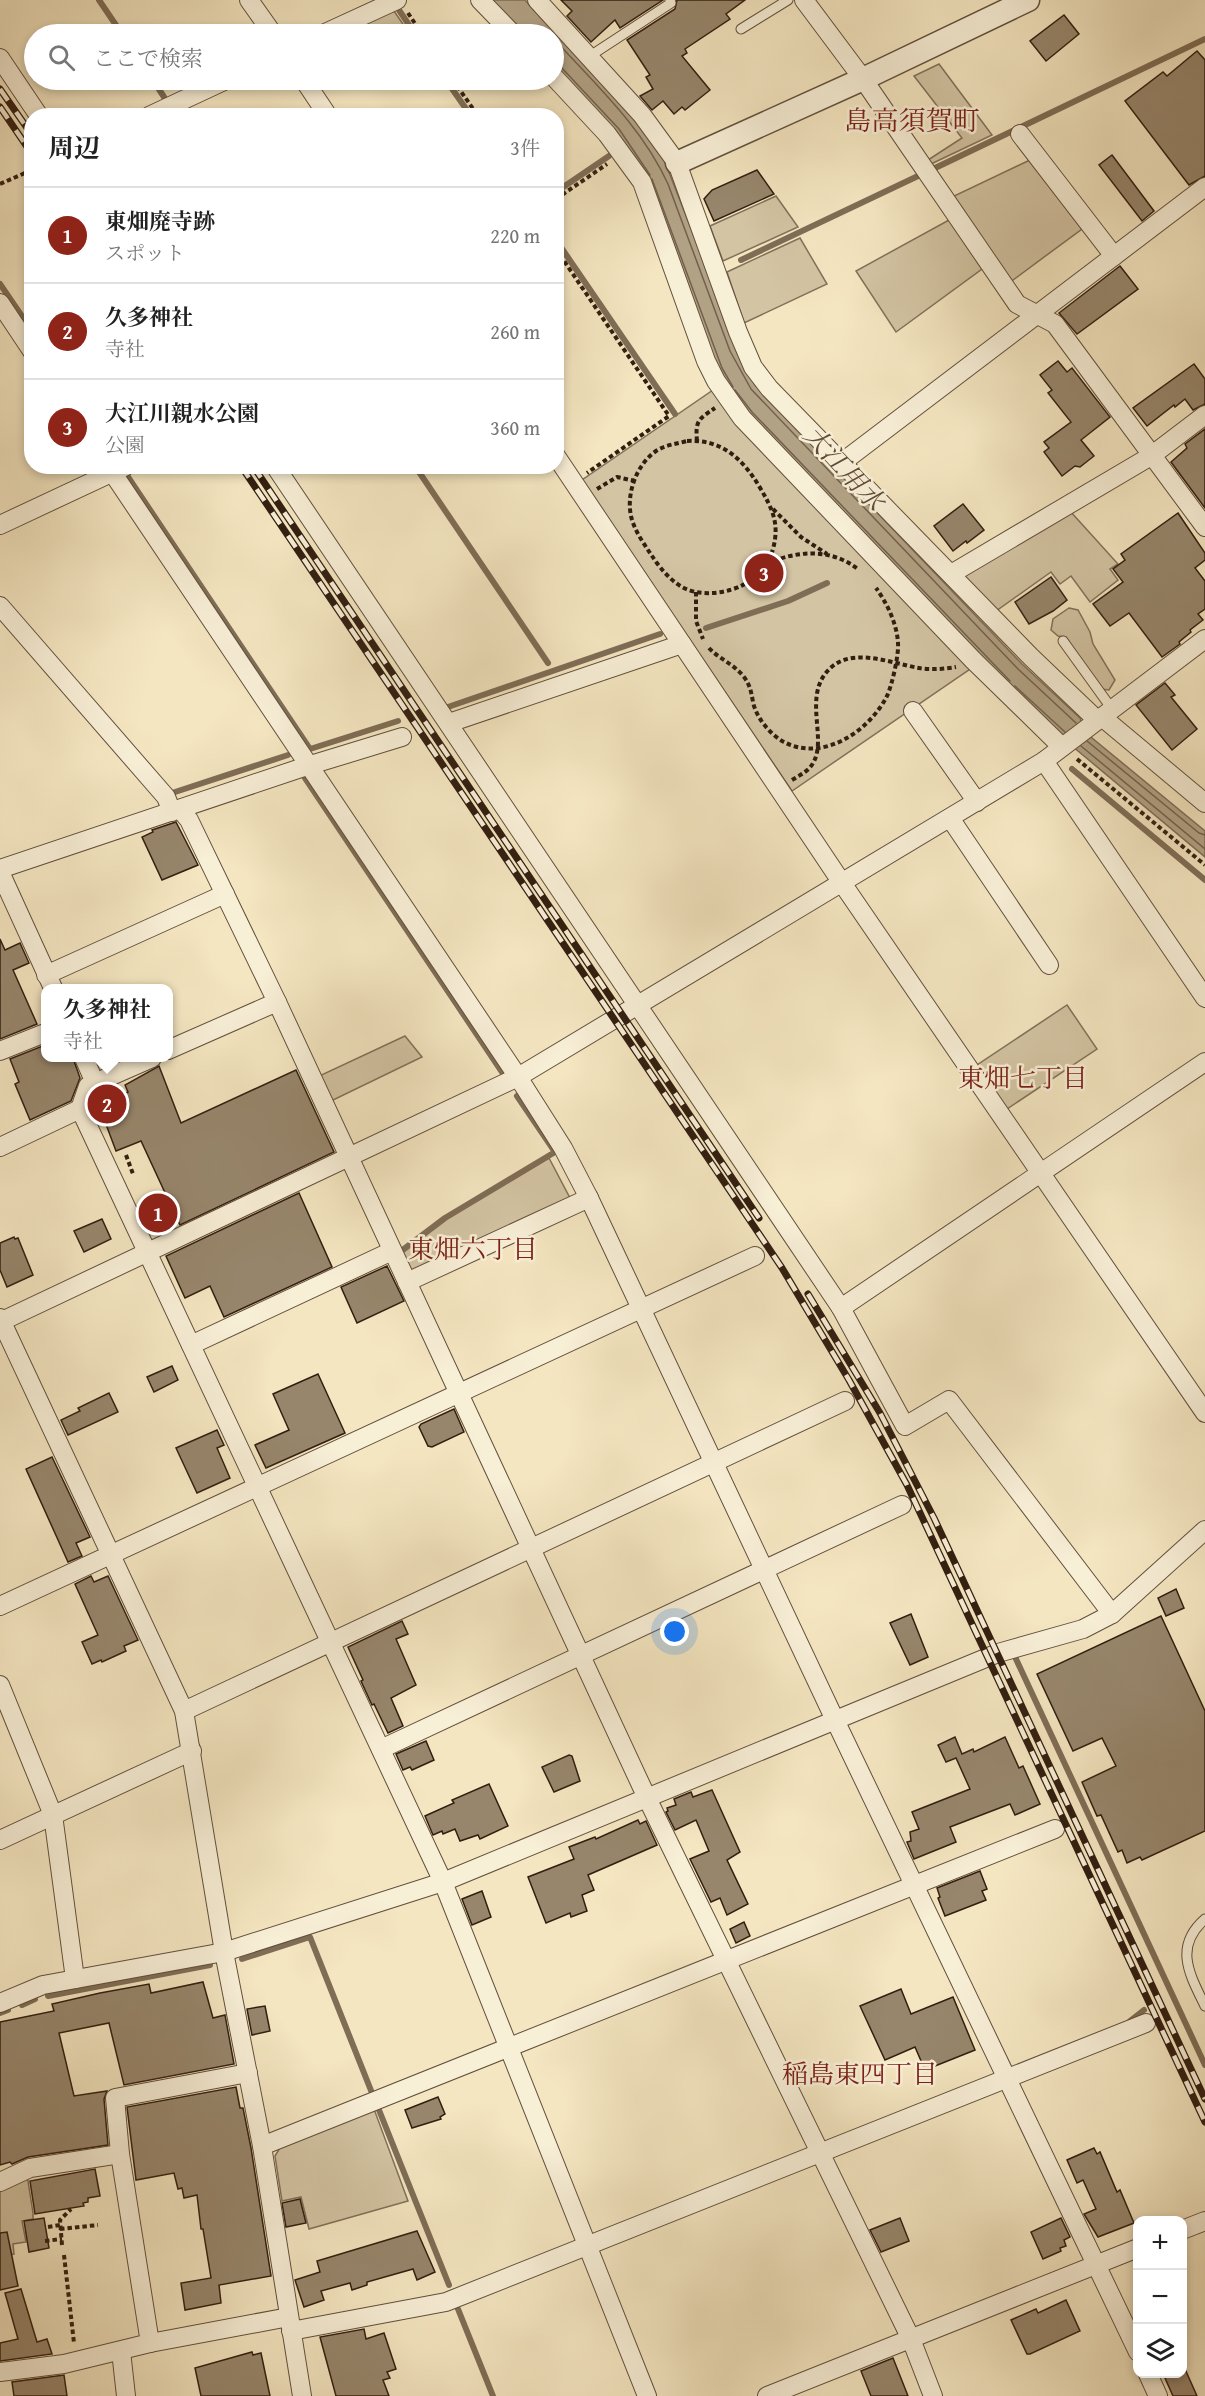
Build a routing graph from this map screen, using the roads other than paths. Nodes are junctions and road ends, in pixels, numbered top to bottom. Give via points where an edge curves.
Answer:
1 (249, 0) edge
2 (480, 0) edge
3 (537, 0) edge
4 (670, 0) edge
5 (788, 0) edge
6 (804, 0) edge
7 (1018, 2) edge
8 (401, 4) edge
9 (266, 24) edge
10 (349, 24) edge
11 (503, 24) edge
12 (560, 24) edge
13 (564, 29) edge
14 (741, 29) dead end
15 (590, 56) junction
16 (0, 58) edge
17 (863, 79) junction
18 (564, 88) edge
19 (205, 90) edge
20 (310, 90) edge
21 (34, 108) edge
22 (166, 108) edge
23 (322, 108) edge
24 (1020, 134) dead end
25 (677, 163) junction
26 (1205, 188) edge
27 (1114, 256) junction
28 (0, 303) edge
29 (1035, 315) junction
30 (24, 339) edge
31 (1205, 415) edge
32 (1151, 456) junction
33 (840, 464) junction
34 (564, 468) edge
35 (106, 474) edge
36 (119, 474) edge
37 (280, 474) edge
38 (0, 525) edge
39 (1205, 527) edge
40 (951, 574) junction
41 (0, 606) edge
42 (1205, 639) edge
43 (1063, 641) dead end
44 (682, 644) junction
45 (913, 711) dead end
46 (1101, 718) junction
47 (449, 723) junction
48 (402, 737) dead end
49 (1064, 745) junction
50 (1044, 761) junction
51 (307, 766) junction
52 (977, 802) junction
53 (1205, 803) edge
54 (176, 810) junction
55 (950, 818) junction
56 (0, 871) edge
57 (842, 883) junction
58 (225, 894) junction
59 (1049, 965) dead end
60 (50, 982) edge
61 (1205, 998) edge
62 (277, 1002) junction
63 (639, 1006) junction
64 (41, 1035) edge
65 (173, 1048) edge
66 (0, 1051) edge
67 (86, 1062) edge
68 (143, 1062) edge
69 (1205, 1062) edge
70 (518, 1077) junction
71 (95, 1083) junction
72 (80, 1109) junction
73 (0, 1147) edge
74 (349, 1158) junction
75 (1041, 1173) junction
76 (590, 1198) junction
77 (392, 1251) junction
78 (148, 1252) junction
79 (755, 1256) dead end
80 (406, 1282) junction
81 (841, 1308) junction
82 (642, 1309) junction
83 (0, 1320) edge
84 (191, 1345) junction
85 (458, 1394) junction
86 (845, 1401) dead end
87 (1205, 1413) edge
88 (714, 1463) junction
89 (258, 1486) junction
90 (902, 1505) dead end
91 (1205, 1530) edge
92 (530, 1548) junction
93 (110, 1555) junction
94 (764, 1569) junction
95 (0, 1606) edge
96 (1112, 1614) junction
97 (331, 1641) junction
98 (580, 1655) junction
99 (0, 1685) edge
100 (184, 1711) junction
101 (836, 1720) junction
102 (381, 1749) junction
103 (192, 1751) junction
104 (647, 1798) junction
105 (53, 1815) junction
106 (1055, 1828) dead end
107 (0, 1840) edge
108 (443, 1882) junction
109 (914, 1885) junction
110 (1205, 1918) edge
111 (224, 1952) junction
112 (726, 1960) junction
113 (75, 1979) junction
114 (0, 2003) edge
115 (1205, 2006) edge
116 (1146, 2023) dead end
117 (509, 2048) junction
118 (248, 2073) junction
119 (1007, 2079) junction
120 (262, 2146) junction
121 (820, 2152) junction
122 (120, 2154) junction
123 (0, 2182) edge
124 (1205, 2221) edge
125 (1187, 2228) edge
126 (587, 2245) junction
127 (1133, 2250) edge
128 (1096, 2265) junction
129 (290, 2324) junction
130 (911, 2339) junction
131 (150, 2343) junction
132 (1133, 2344) edge
133 (121, 2351) junction
134 (0, 2372) edge
135 (1150, 2378) edge
136 (126, 2396) edge
137 (302, 2396) edge
138 (647, 2396) edge
139 (767, 2396) edge
140 (933, 2396) edge
141 (1158, 2396) edge

1 - 9 street
2 - 11 street
3 - 12 street
4 - 15 lane via 671,3
5 - 14 lane
6 - 17 street
7 - 17 street
8 - 10 street
13 - 15 street
15 - 25 street via 642,115
16 - 21 street
17 - 25 street
17 - 29 street via 1017,304
18 - 49 street via 607,134 642,182 706,361 728,400 973,660
19 - 22 street
20 - 23 street
24 - 27 street
25 - 33 street via 753,367
26 - 27 street
27 - 29 street
28 - 30 street
29 - 32 street via 1055,324
29 - 33 street
31 - 32 street
32 - 39 street
32 - 40 street
33 - 40 street
34 - 44 street
35 - 38 street
36 - 51 street
37 - 47 street
40 - 46 street via 1031,657
41 - 54 street
42 - 46 street
43 - 46 lane
44 - 47 street
44 - 57 street
45 - 52 street
46 - 49 street
46 - 53 street
47 - 63 street
48 - 51 street
49 - 50 street
50 - 52 street
50 - 61 street
51 - 54 street
51 - 70 street
52 - 55 street
54 - 56 street
54 - 58 street via 189,820
55 - 57 street
55 - 59 street
56 - 60 street
57 - 63 street
57 - 75 street
58 - 60 street
58 - 62 street
62 - 65 street
62 - 74 street
63 - 70 street
63 - 81 street
64 - 66 street
67 - 71 street
68 - 71 street
69 - 75 street
70 - 74 street
70 - 76 street
71 - 72 street via 88,1086
72 - 73 street
72 - 78 street
74 - 77 street
74 - 78 street
75 - 81 street
75 - 87 street
76 - 80 street
76 - 82 street
77 - 80 street
77 - 84 street
78 - 83 street
78 - 84 street
79 - 82 street
80 - 85 street
81 - 96 street via 905,1426 949,1400
82 - 85 street
82 - 88 street
83 - 93 street
84 - 89 street
85 - 89 street
85 - 92 street
86 - 88 street
88 - 92 street
88 - 94 street
89 - 93 street
89 - 97 street
90 - 94 street
91 - 96 street
92 - 97 street
92 - 98 street
93 - 95 street
93 - 100 street
94 - 98 street
94 - 101 street
96 - 101 street via 1083,1629 998,1653
97 - 100 street
97 - 102 street
98 - 102 street
98 - 104 street
99 - 105 street
100 - 103 street
101 - 104 street
101 - 109 street
102 - 108 street
103 - 105 street
103 - 111 street
104 - 108 street
104 - 112 street
105 - 107 street
105 - 113 street
106 - 109 street
108 - 111 street
108 - 117 street
109 - 112 street
109 - 119 street
110 - 115 lane via 1192,1933 1186,1957
111 - 113 street
111 - 118 street
112 - 117 street
112 - 121 street
113 - 114 street via 43,1985
116 - 119 street
117 - 120 street
117 - 126 street
118 - 120 street
118 - 122 street via 115,2098
119 - 121 street
119 - 128 street
120 - 129 street
121 - 126 street
121 - 130 street
122 - 123 street via 30,2168
122 - 131 street
124 - 125 street
126 - 129 street via 446,2302
126 - 138 street
127 - 128 street
128 - 130 street
128 - 132 street
129 - 131 street
129 - 137 street
130 - 139 street
130 - 140 street
131 - 133 street
133 - 134 street
133 - 136 street
135 - 141 street

